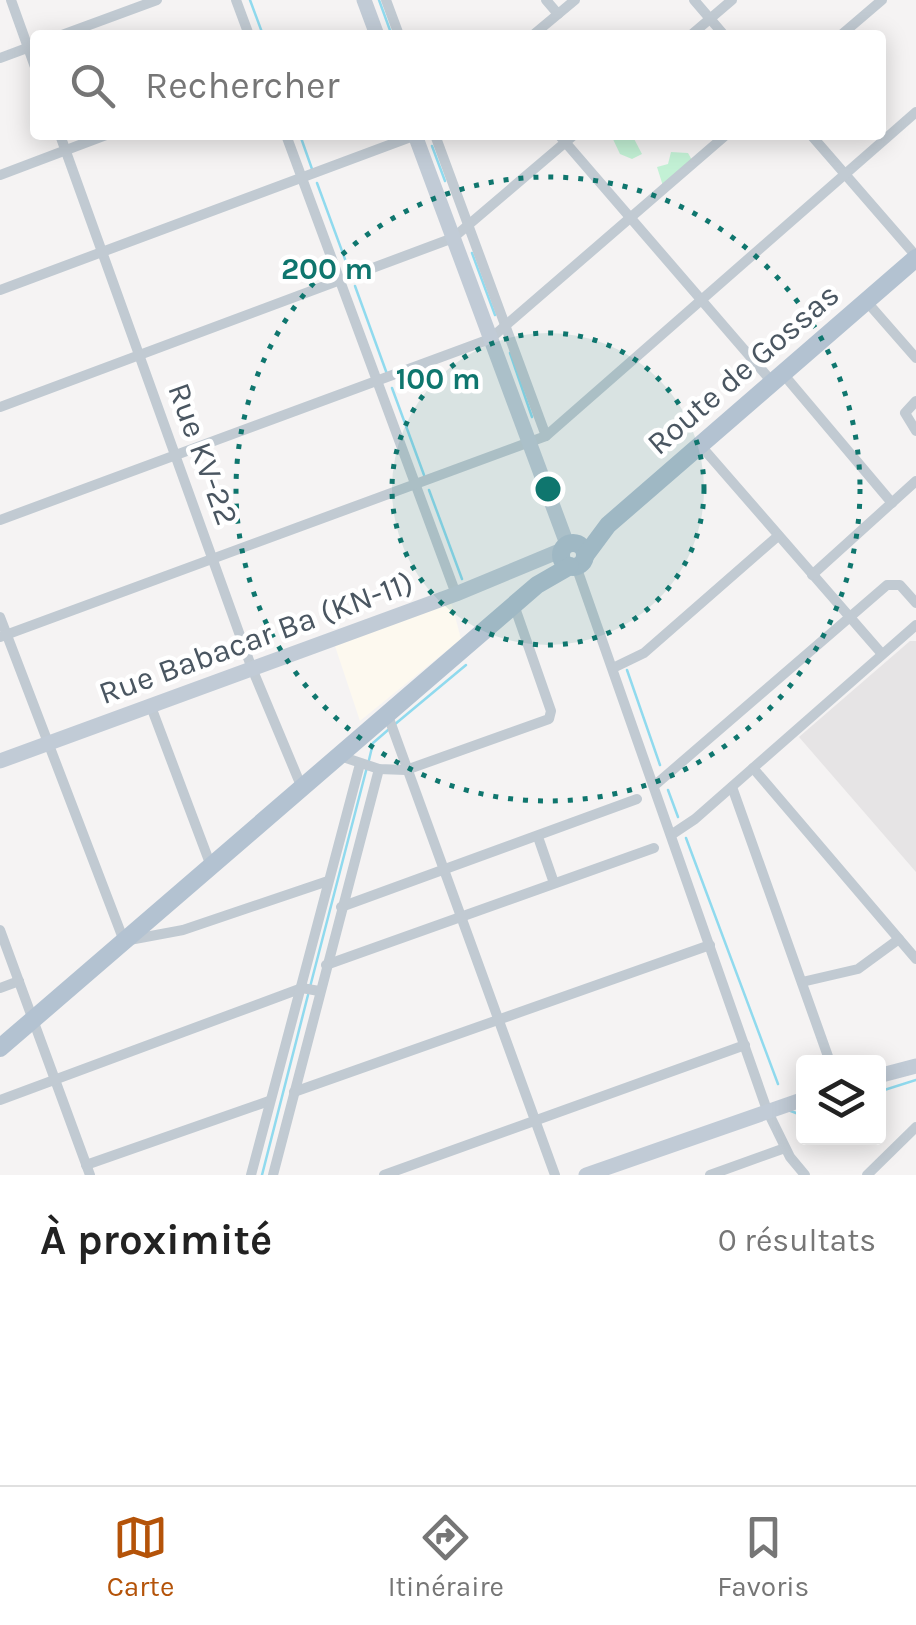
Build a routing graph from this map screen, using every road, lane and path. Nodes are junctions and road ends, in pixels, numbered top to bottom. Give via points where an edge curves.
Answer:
1 (10, 0) edge
2 (157, 0) edge
3 (236, 0) edge
4 (364, 0) edge
5 (386, 0) edge
6 (546, 0) edge
7 (575, 0) edge
8 (694, 0) edge
9 (732, 0) edge
10 (882, 0) edge
11 (558, 14) junction
12 (710, 19) junction
13 (76, 30) edge
14 (247, 30) edge
15 (374, 30) edge
16 (397, 30) edge
17 (540, 30) edge
18 (697, 30) edge
19 (720, 30) edge
20 (847, 30) edge
21 (30, 44) edge
22 (30, 46) edge
23 (0, 58) edge
24 (916, 112) edge
25 (886, 139) edge
26 (62, 140) edge
27 (93, 140) edge
28 (288, 140) edge
29 (402, 140) edge
30 (417, 140) edge
31 (437, 140) edge
32 (564, 140) edge
33 (568, 140) edge
34 (720, 140) edge
35 (815, 140) edge
36 (885, 140) edge
37 (66, 150) junction
38 (0, 175) edge
39 (846, 175) junction
40 (302, 178) junction
41 (630, 218) junction
42 (469, 226) junction
43 (453, 238) junction
44 (102, 252) junction
45 (916, 257) edge
46 (339, 281) junction
47 (0, 290) edge
48 (702, 299) junction
49 (867, 302) junction
50 (505, 326) junction
51 (490, 339) junction
52 (140, 355) junction
53 (916, 358) edge
54 (778, 379) junction
55 (376, 381) junction
56 (916, 402) edge
57 (0, 407) edge
58 (916, 431) edge
59 (546, 436) junction
60 (529, 443) junction
61 (701, 446) junction
62 (176, 455) junction
63 (916, 481) edge
64 (415, 485) junction
65 (892, 502) junction
66 (0, 520) edge
67 (778, 536) junction
68 (214, 558) junction
69 (561, 560) junction
70 (812, 575) junction
71 (456, 594) junction
72 (916, 603) edge
73 (514, 605) junction
74 (0, 617) edge
75 (850, 618) junction
76 (916, 625) edge
77 (3, 636) edge
78 (882, 654) junction
79 (251, 666) junction
80 (613, 668) junction
81 (150, 704) junction
82 (391, 721) junction
83 (46, 744) junction
84 (340, 756) junction
85 (0, 761) edge
86 (369, 767) junction
87 (754, 768) junction
88 (406, 770) junction
89 (654, 786) junction
90 (732, 787) junction
91 (302, 788) junction
92 (638, 799) dead end
93 (671, 834) junction
94 (538, 836) junction
95 (654, 848) dead end
96 (212, 866) junction
97 (443, 870) junction
98 (328, 882) junction
99 (554, 884) junction
100 (341, 907) junction
101 (460, 917) junction
102 (0, 930) edge
103 (899, 939) junction
104 (124, 940) junction
105 (710, 945) junction
106 (916, 959) edge
107 (326, 965) junction
108 (18, 981) junction
109 (802, 982) junction
110 (0, 988) edge
111 (310, 989) junction
112 (34, 1019) junction
113 (302, 1020) junction
114 (498, 1020) junction
115 (745, 1044) junction
116 (0, 1048) edge
117 (828, 1055) edge
118 (916, 1066) edge
119 (886, 1074) edge
120 (56, 1081) junction
121 (294, 1092) junction
122 (0, 1100) edge
123 (269, 1101) junction
124 (796, 1101) edge
125 (768, 1110) junction
126 (535, 1120) junction
127 (916, 1128) edge
128 (785, 1148) junction
129 (88, 1170) edge
130 (251, 1175) edge
131 (273, 1175) edge
132 (384, 1175) edge
133 (555, 1175) edge
134 (586, 1175) edge
135 (710, 1175) edge
136 (805, 1175) edge
137 (867, 1175) edge

1 - 21 street
2 - 13 street
3 - 14 street
4 - 15 street
5 - 16 street
6 - 11 street
7 - 11 street
8 - 12 street
9 - 12 street
10 - 20 street
11 - 17 street
12 - 18 street
12 - 19 street
22 - 23 street
24 - 25 street
26 - 37 street, Rue KV-22
27 - 37 street
28 - 40 street
29 - 40 street
30 - 43 street
31 - 42 street
32 - 42 street
33 - 41 street
34 - 41 street
35 - 39 street
36 - 39 street
37 - 38 street
37 - 44 street, Rue KV-22
39 - 45 street
39 - 48 street
40 - 44 street
40 - 46 street
41 - 48 street
41 - 50 street
42 - 43 street
42 - 50 street
43 - 46 street
43 - 51 street
44 - 47 street
44 - 52 street, Rue KV-22
45 - 49 main road, Route de Gossas
46 - 52 street
46 - 55 street
48 - 54 street
48 - 59 street
49 - 53 street
49 - 54 main road, Route de Gossas
50 - 51 street
50 - 59 street
51 - 55 street
51 - 60 street
52 - 57 street
52 - 62 street, Rue KV-22
54 - 61 main road, Route de Gossas
54 - 65 street
55 - 62 street
55 - 64 street
56 - 58 street via 905,412
59 - 60 street
60 - 64 street
60 - 69 street
61 - 67 street
61 - 69 main road, Route de Gossas
62 - 66 street
62 - 68 street, Rue KV-22
63 - 65 street
64 - 68 street
64 - 71 street
65 - 70 street
67 - 70 street
67 - 80 street via 644,654
68 - 77 street
68 - 79 street, Rue KV-22
69 - 71 street, Rue Babacar Ba (KN-11)
69 - 73 main road, Route de Gossas
69 - 80 street
70 - 75 street
71 - 79 street, Rue Babacar Ba (KN-11)
72 - 75 street via 891,583
73 - 82 main road, Route de Gossas
73 - 88 street via 549,719
74 - 77 street
75 - 78 street
75 - 89 street
76 - 78 street
77 - 83 street
78 - 87 street
79 - 81 street, Rue Babacar Ba (KN-11)
79 - 91 street, Rue KV-22
80 - 89 street
81 - 83 street, Rue Babacar Ba (KN-11)
81 - 96 street
82 - 84 main road, Route de Gossas
82 - 88 street
83 - 85 street, Rue Babacar Ba (KN-11)
83 - 104 street
84 - 86 street
84 - 91 main road, Route de Gossas
86 - 88 street
86 - 98 street
86 - 100 street
87 - 90 street
87 - 103 street
88 - 97 street
89 - 93 street
90 - 93 street
90 - 109 street
91 - 96 main road, Route de Gossas
92 - 94 street
93 - 105 street
94 - 97 street
94 - 99 street
95 - 99 street
96 - 104 main road, Route de Gossas
97 - 100 street
97 - 101 street
98 - 104 street via 183,930
98 - 111 street
99 - 101 street
100 - 107 street
101 - 107 street
101 - 114 street
102 - 108 street
103 - 106 street
103 - 109 street via 858,969
104 - 112 main road, Route de Gossas
105 - 114 street
105 - 115 street
107 - 111 street
108 - 110 street
108 - 112 street
109 - 117 street
111 - 113 street
111 - 113 street
111 - 120 street
112 - 116 main road, Route de Gossas
112 - 120 street
113 - 121 street
113 - 123 street
114 - 121 street
114 - 126 street
115 - 125 street
115 - 126 street
118 - 119 street
120 - 122 street
120 - 129 street
121 - 131 street
123 - 129 street
123 - 130 street
124 - 125 street
125 - 128 street
125 - 134 street
126 - 132 street
126 - 133 street
127 - 137 street
128 - 135 street
128 - 136 street

